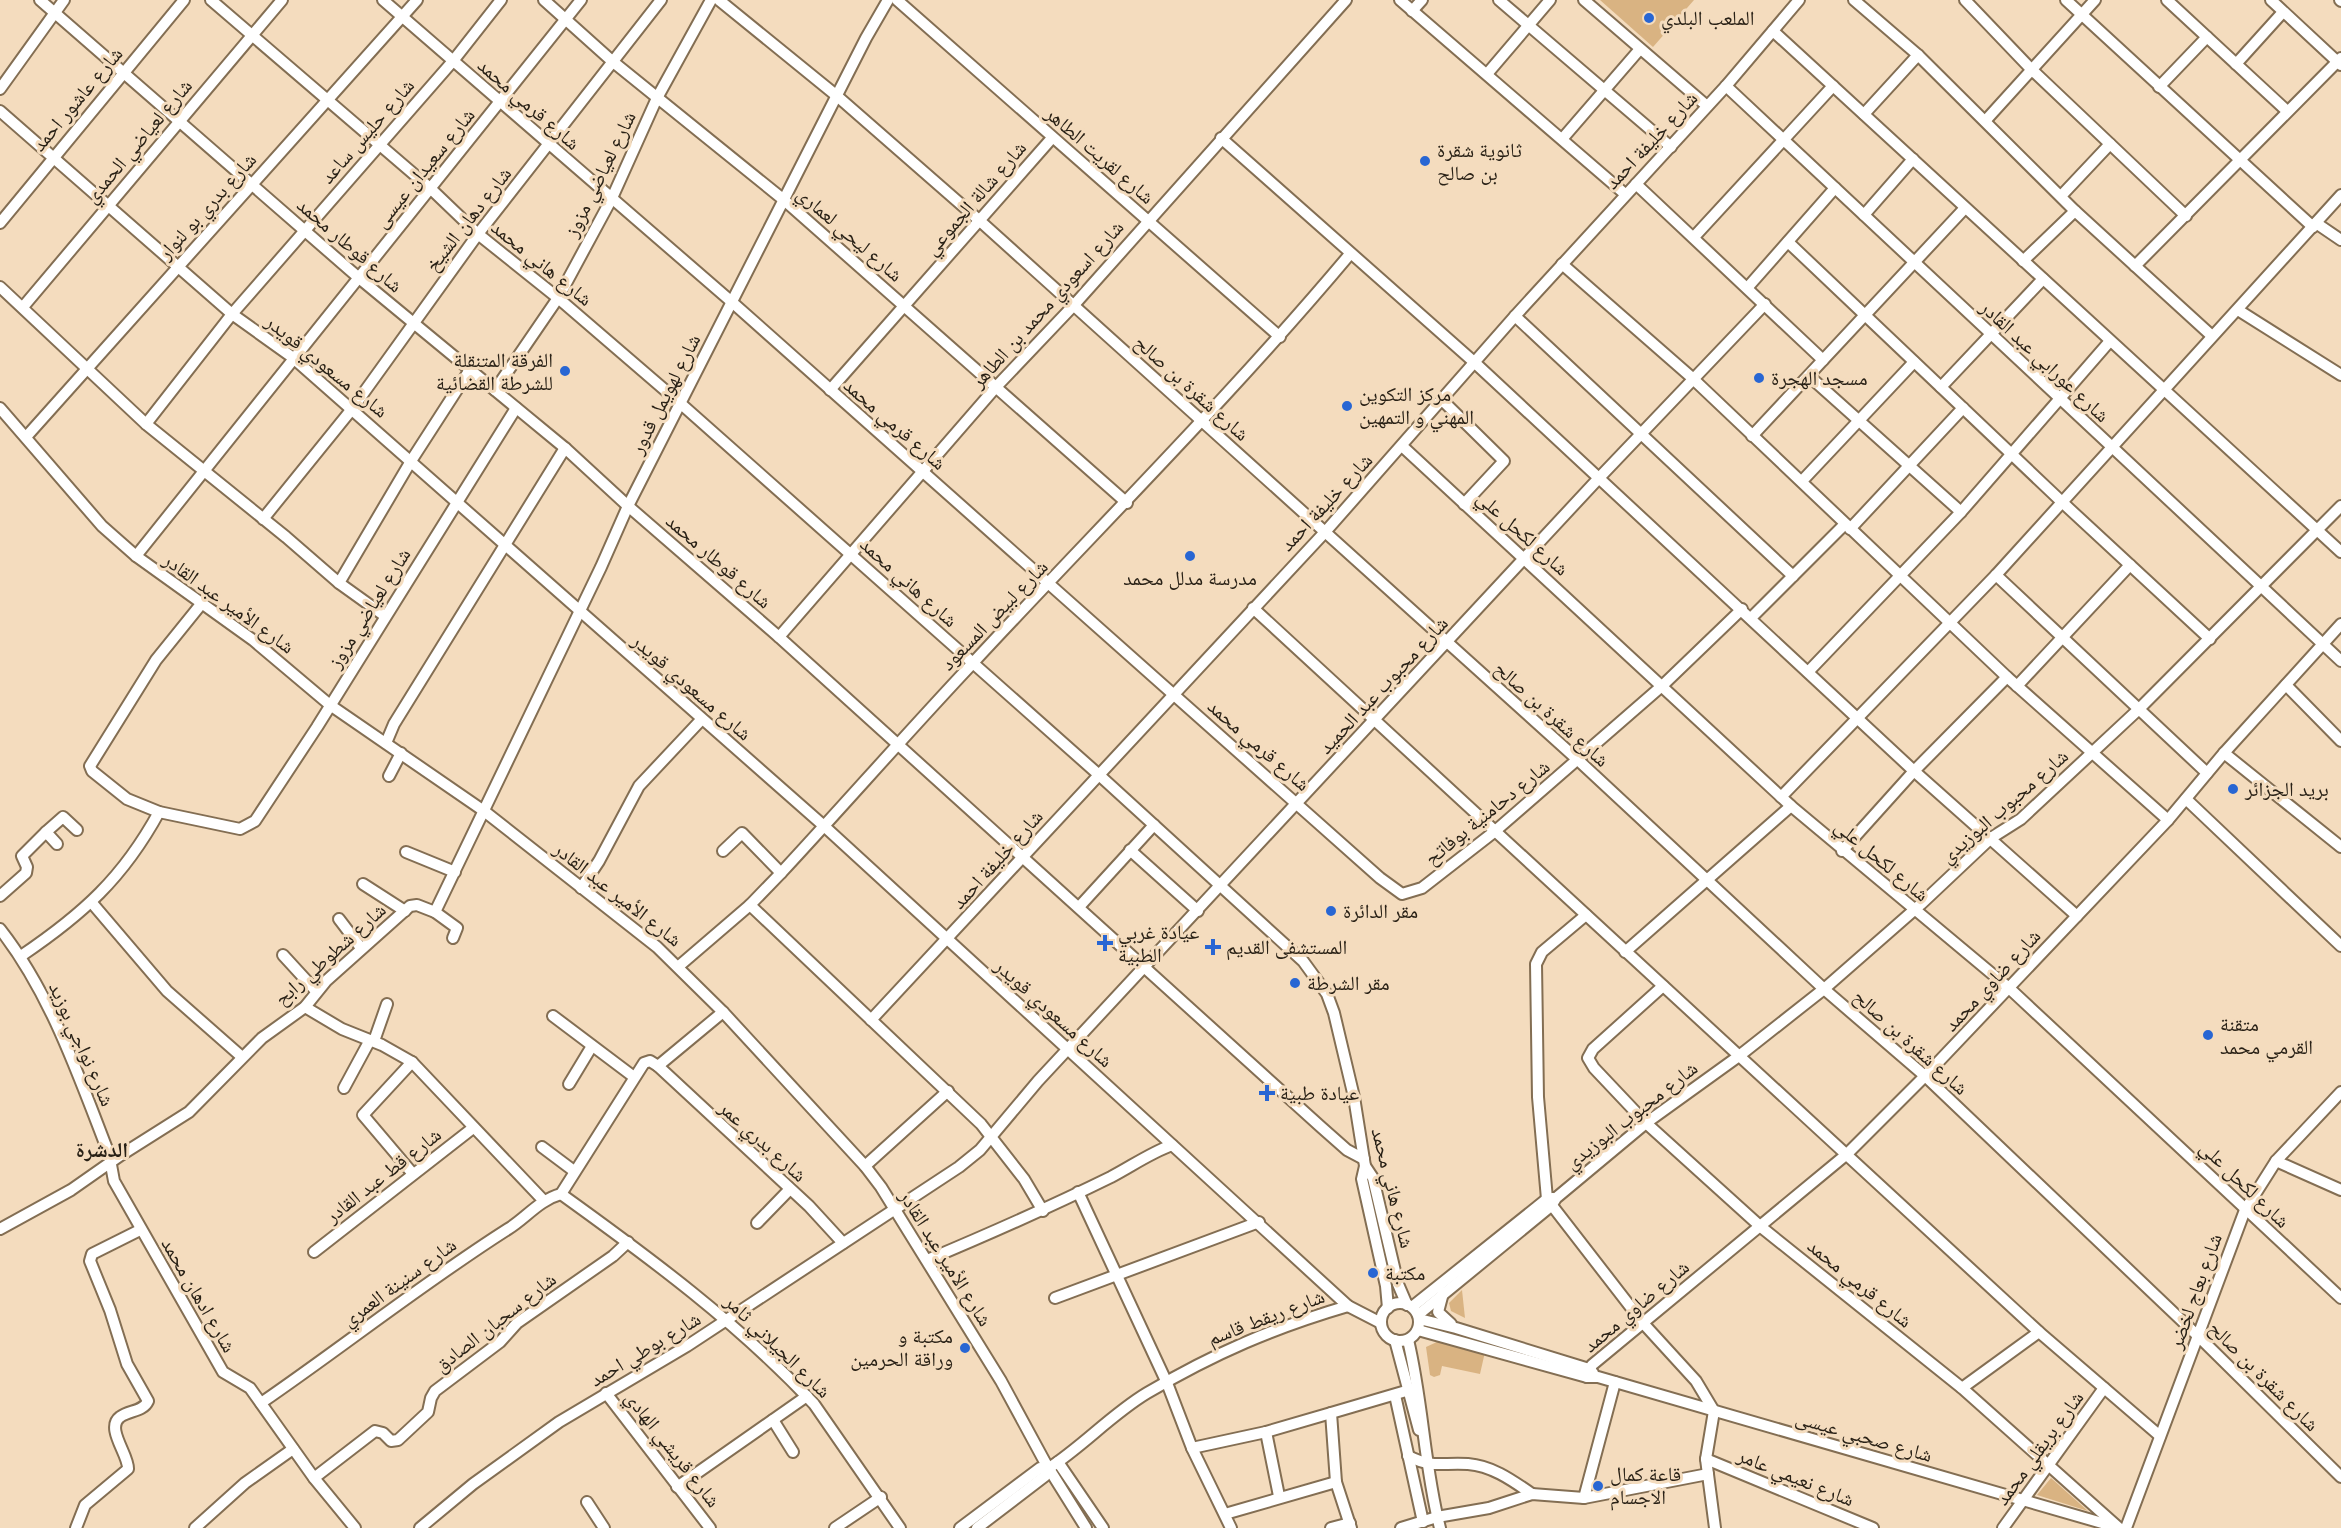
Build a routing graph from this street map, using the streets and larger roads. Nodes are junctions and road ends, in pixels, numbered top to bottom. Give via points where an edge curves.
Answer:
1 (40, 0) edge
2 (64, 0) edge
3 (184, 0) edge
4 (211, 0) edge
5 (282, 0) edge
6 (383, 0) edge
7 (417, 0) edge
8 (501, 0) edge
9 (544, 0) edge
10 (581, 0) edge
11 (661, 0) edge
12 (711, 0) edge
13 (719, 0) edge
14 (888, 0) edge
15 (897, 0) edge
16 (1346, 0) edge
17 (1400, 0) edge
18 (1422, 0) edge
19 (1499, 0) edge
20 (1550, 0) edge
21 (1584, 0) edge
22 (1799, 0) edge
23 (1854, 0) edge
24 (1965, 0) edge
25 (2066, 0) edge
26 (2095, 0) edge
27 (2167, 0) edge
28 (2271, 0) edge
29 (1412, 10) junction
30 (2283, 12) junction
31 (55, 13) junction
32 (2081, 14) junction
33 (402, 16) junction
34 (565, 19) junction
35 (1528, 25) junction
36 (1773, 31) junction
37 (252, 35) junction
38 (2207, 37) junction
39 (1640, 49) junction
40 (1918, 55) junction
41 (453, 61) junction
42 (612, 61) junction
43 (2340, 62) edge
44 (2236, 64) junction
45 (2031, 69) junction
46 (124, 71) junction
47 (1486, 74) junction
48 (1726, 86) junction
49 (1833, 86) junction
50 (2159, 87) junction
51 (0, 89) edge
52 (1604, 90) junction
53 (837, 96) junction
54 (657, 98) junction
55 (328, 100) junction
56 (499, 102) junction
57 (1707, 106) junction
58 (0, 111) edge
59 (2287, 111) junction
60 (1864, 114) junction
61 (179, 119) junction
62 (1986, 120) junction
63 (1052, 138) junction
64 (1221, 138) junction
65 (1563, 138) junction
66 (1784, 140) junction
67 (2110, 144) junction
68 (549, 145) junction
69 (377, 146) junction
70 (1671, 147) junction
71 (52, 158) junction
72 (1913, 159) junction
73 (2239, 159) junction
74 (251, 183) junction
75 (1636, 184) junction
76 (430, 188) junction
77 (1835, 188) junction
78 (1625, 194) junction
79 (2341, 195) edge
80 (2061, 196) junction
81 (612, 198) junction
82 (784, 200) junction
83 (108, 205) junction
84 (1965, 208) junction
85 (2075, 211) junction
86 (1864, 215) junction
87 (2186, 216) junction
88 (1148, 220) junction
89 (980, 221) junction
90 (0, 223) edge
91 (2314, 225) junction
92 (305, 229) junction
93 (478, 234) junction
94 (1694, 237) junction
95 (2341, 240) edge
96 (1788, 242) junction
97 (1350, 254) junction
98 (2023, 261) junction
99 (1915, 263) junction
100 (1562, 264) junction
101 (178, 266) junction
102 (2135, 266) junction
103 (359, 278) junction
104 (2043, 279) junction
105 (0, 287) edge
106 (1748, 287) junction
107 (558, 298) junction
108 (732, 303) junction
109 (1765, 304) junction
110 (1074, 305) junction
111 (904, 306) junction
112 (23, 307) junction
113 (2238, 310) junction
114 (232, 314) junction
115 (1515, 316) junction
116 (1866, 316) junction
117 (411, 323) junction
118 (1991, 334) junction
119 (2212, 336) junction
120 (1280, 337) junction
121 (2110, 341) junction
122 (292, 357) junction
123 (1823, 360) junction
124 (1474, 362) junction
125 (1914, 362) junction
126 (87, 368) junction
127 (471, 368) junction
128 (2341, 375) edge
129 (1809, 376) junction
130 (1694, 379) junction
131 (996, 387) junction
132 (1941, 387) junction
133 (495, 390) junction
134 (830, 390) junction
135 (2165, 392) junction
136 (2057, 398) junction
137 (1442, 400) junction
138 (680, 404) junction
139 (0, 408) edge
140 (516, 408) junction
141 (1963, 408) junction
142 (352, 409) junction
143 (1858, 421) junction
144 (1202, 423) junction
145 (146, 424) junction
146 (1642, 433) junction
147 (1752, 436) junction
148 (26, 437) junction
149 (1402, 446) junction
150 (565, 448) junction
151 (2113, 449) junction
152 (2011, 453) junction
153 (411, 460) junction
154 (1910, 465) junction
155 (204, 470) junction
156 (922, 472) junction
157 (1598, 479) junction
158 (1802, 481) junction
159 (457, 502) junction
160 (1127, 503) junction
161 (2063, 503) junction
162 (1464, 504) junction
163 (628, 506) junction
164 (2341, 506) edge
165 (1961, 512) junction
166 (263, 519) junction
167 (1847, 526) junction
168 (1326, 531) junction
169 (2317, 531) junction
170 (504, 544) junction
171 (2341, 552) edge
172 (851, 554) junction
173 (136, 556) junction
174 (1525, 560) junction
175 (2130, 565) junction
176 (1996, 575) junction
177 (1793, 576) junction
178 (1901, 576) junction
179 (339, 583) junction
180 (1050, 583) junction
181 (2260, 587) junction
182 (202, 603) junction
183 (1253, 608) junction
184 (1742, 609) junction
185 (580, 612) junction
186 (385, 616) junction
187 (1751, 618) junction
188 (1952, 622) junction
189 (2341, 624) edge
190 (779, 637) junction
191 (2062, 637) junction
192 (2210, 639) junction
193 (1447, 643) junction
194 (2323, 645) junction
195 (2341, 661) edge
196 (972, 663) junction
197 (1808, 672) junction
198 (2007, 677) junction
199 (1663, 685) junction
200 (2286, 685) junction
201 (2017, 686) junction
202 (1175, 695) junction
203 (330, 705) junction
204 (2139, 709) junction
205 (1857, 717) junction
206 (701, 720) junction
207 (1375, 721) junction
208 (2341, 741) edge
209 (386, 742) junction
210 (897, 746) junction
211 (401, 753) junction
212 (2091, 753) junction
213 (2224, 753) junction
214 (1578, 760) junction
215 (1914, 771) junction
216 (1098, 774) junction
217 (2207, 774) junction
218 (389, 776) dead end
219 (1781, 797) junction
220 (2186, 799) junction
221 (1298, 804) junction
222 (1791, 806) junction
223 (484, 811) junction
224 (159, 812) junction
225 (2168, 820) junction
226 (1154, 825) junction
227 (824, 826) junction
228 (77, 830) dead end
229 (46, 832) junction
230 (1494, 832) junction
231 (1991, 838) junction
232 (57, 844) dead end
233 (2341, 847) edge
234 (1130, 850) junction
235 (723, 851) dead end
236 (1842, 851) junction
237 (406, 852) dead end
238 (1022, 857) junction
239 (455, 872) junction
240 (781, 873) junction
241 (1380, 878) joint
242 (1707, 880) junction
243 (363, 884) dead end
244 (1222, 886) junction
245 (581, 888) junction
246 (0, 897) edge
247 (92, 903) junction
248 (750, 905) junction
249 (1079, 907) junction
250 (405, 910) junction
251 (1198, 911) junction
252 (1914, 911) junction
253 (435, 912) junction
254 (1586, 915) junction
255 (2077, 916) junction
256 (339, 919) dead end
257 (0, 929) edge
258 (453, 938) dead end
259 (947, 941) junction
260 (2341, 946) edge
261 (361, 948) junction
262 (1625, 952) junction
263 (21, 956) junction
264 (283, 956) dead end
265 (679, 966) junction
266 (1145, 967) junction
267 (1663, 986) junction
268 (2009, 988) junction
269 (1824, 989) junction
270 (316, 991) junction
271 (387, 1004) dead end
272 (305, 1007) junction
273 (723, 1012) junction
274 (553, 1016) dead end
275 (871, 1020) junction
276 (372, 1041) junction
277 (592, 1046) junction
278 (1068, 1051) junction
279 (1739, 1056) junction
280 (242, 1058) junction
281 (412, 1062) junction
282 (658, 1066) junction
283 (1925, 1076) junction
284 (634, 1077) junction
285 (569, 1084) dead end
286 (344, 1088) dead end
287 (948, 1092) junction
288 (2341, 1092) edge
289 (1646, 1123) junction
290 (473, 1128) junction
291 (991, 1136) junction
292 (1172, 1145) junction
293 (542, 1147) dead end
294 (1847, 1154) junction
295 (2276, 1161) junction
296 (111, 1162) junction
297 (1365, 1162) junction
298 (865, 1166) junction
299 (574, 1171) junction
300 (413, 1174) junction
301 (114, 1181) joint
302 (790, 1188) junction
303 (2341, 1190) edge
304 (1078, 1192) junction
305 (561, 1194) junction
306 (544, 1201) junction
307 (1551, 1201) junction
308 (895, 1209) junction
309 (2245, 1210) junction
310 (1043, 1211) junction
311 (1259, 1222) junction
312 (757, 1223) dead end
313 (1761, 1227) junction
314 (0, 1229) edge
315 (140, 1230) junction
316 (628, 1242) junction
317 (843, 1244) junction
318 (314, 1252) dead end
319 (927, 1260) junction
320 (1117, 1275) junction
321 (1444, 1291) junction
322 (1055, 1298) dead end
323 (2341, 1298) edge
324 (1348, 1306) junction
325 (1388, 1308) junction
326 (1414, 1315) junction
327 (727, 1320) junction
328 (1381, 1323) junction
329 (1643, 1323) junction
330 (1456, 1328) junction
331 (2039, 1332) junction
332 (2198, 1336) junction
333 (1395, 1340) junction
334 (1408, 1340) junction
335 (1591, 1374) junction
336 (1615, 1382) junction
337 (1167, 1383) junction
338 (1962, 1388) junction
339 (2104, 1388) junction
340 (606, 1393) junction
341 (1401, 1393) junction
342 (807, 1396) junction
343 (261, 1403) junction
344 (1714, 1411) junction
345 (1331, 1413) junction
346 (773, 1420) junction
347 (1266, 1432) junction
348 (2160, 1436) junction
349 (1192, 1448) junction
350 (1424, 1448) junction
351 (293, 1449) junction
352 (794, 1452) dead end
353 (1408, 1456) junction
354 (1706, 1460) junction
355 (1058, 1462) junction
356 (2049, 1463) junction
357 (1427, 1465) junction
358 (1048, 1468) junction
359 (1708, 1474) junction
360 (2341, 1477) edge
361 (314, 1478) junction
362 (1336, 1482) junction
363 (677, 1487) junction
364 (1533, 1494) junction
365 (1279, 1496) junction
366 (881, 1497) junction
367 (1584, 1498) junction
368 (2023, 1501) junction
369 (587, 1502) dead end
370 (1225, 1514) junction
371 (1437, 1516) junction
372 (1423, 1522) junction
373 (599, 1526) edge
374 (1351, 1526) edge
375 (76, 1528) edge
376 (195, 1528) edge
377 (355, 1528) edge
378 (420, 1528) edge
379 (710, 1528) edge
380 (835, 1528) edge
381 (900, 1528) edge
382 (960, 1528) edge
383 (977, 1528) edge
384 (1086, 1528) edge
385 (1103, 1528) edge
386 (1231, 1528) edge
387 (1331, 1528) edge
388 (1401, 1528) edge
389 (1440, 1528) edge
390 (1715, 1528) edge
391 (1870, 1528) edge
392 (2003, 1528) edge
393 (2119, 1528) edge
394 (2126, 1528) edge

1 - 31 street, شارع قوطار محمد
2 - 31 street
3 - 46 street, شارع عاشور احمد
4 - 37 street, شارع هاني محمد
5 - 37 street, شارع لعياضي الحمدي
6 - 33 street, شارع قرمي محمد
7 - 33 street, شارع بدري بو لنوار
8 - 41 street, شارع حليس ساعد
9 - 34 street, شارع ليحي لعماري
10 - 34 street, شارع سعيدان عيسى
11 - 42 street, شارع دهان الشيخ
12 - 54 street, شارع لعياضي مزوز
13 - 53 street, شارع شقرة بن صالح
14 - 53 street, شارع لهويمل قدور
15 - 63 street, شارع لقريت الطاهر
16 - 64 street, شارع اسعودي محمد بن الطاهر
17 - 29 street
18 - 29 street
19 - 35 street
20 - 35 street
21 - 39 street
22 - 36 street, شارع خليفة احمد
23 - 40 street
24 - 45 street
25 - 32 street
26 - 32 street
27 - 38 street
28 - 30 street
29 - 47 street
30 - 43 street
30 - 44 street
31 - 46 street, شارع قوطار محمد
31 - 51 street
32 - 45 street
32 - 50 street
33 - 41 street, شارع قرمي محمد
33 - 55 street, شارع بدري بو لنوار
34 - 42 street, شارع ليحي لعماري
34 - 56 street, شارع سعيدان عيسى
35 - 47 street
35 - 52 street
36 - 48 street, شارع خليفة احمد
36 - 49 street
37 - 55 street, شارع هاني محمد
37 - 61 street, شارع لعياضي الحمدي
38 - 44 street
38 - 50 street
39 - 52 street
39 - 57 street
40 - 60 street
40 - 62 street
41 - 56 street, شارع قرمي محمد
41 - 69 street, شارع حليس ساعد
42 - 54 street, شارع ليحي لعماري
42 - 68 street, شارع دهان الشيخ
43 - 59 street
44 - 59 street
45 - 62 street
45 - 67 street
46 - 61 street, شارع قوطار محمد
46 - 71 street, شارع عاشور احمد
47 - 65 street
48 - 57 street, شارع خليفة احمد
48 - 66 street, شارع عورابي عبد القادر
49 - 60 street
49 - 66 street
50 - 73 street
52 - 65 street
52 - 70 street
53 - 82 street, شارع لهويمل قدور
53 - 89 street, شارع شقرة بن صالح
54 - 81 street, شارع لعياضي مزوز
54 - 82 street, شارع ليحي لعماري
55 - 69 street, شارع هاني محمد
55 - 74 street, شارع بدري بو لنوار
56 - 68 street, شارع قرمي محمد
56 - 76 street, شارع سعيدان عيسى
57 - 70 street, شارع خليفة احمد
58 - 71 street, شارع مسعودي قويدر
59 - 73 street
60 - 72 street
61 - 74 street, شارع قوطار محمد
61 - 83 street, شارع لعياضي الحمدي
62 - 80 street
63 - 88 street, شارع لقريت الطاهر
63 - 89 street, شارع شالة الجموعي
64 - 88 street, شارع اسعودي محمد بن الطاهر
64 - 97 street
65 - 78 street
66 - 77 street, شارع عورابي عبد القادر
66 - 94 street
67 - 80 street
67 - 87 street
68 - 81 street, شارع قرمي محمد
68 - 93 street, شارع دهان الشيخ
69 - 76 street, شارع هاني محمد
69 - 92 street, شارع حليس ساعد
70 - 75 street, شارع خليفة احمد
71 - 83 street, شارع مسعودي قويدر
71 - 90 street, شارع عاشور احمد
72 - 84 street
72 - 86 street
73 - 87 street
73 - 91 street
74 - 92 street, شارع قوطار محمد
74 - 101 street, شارع بدري بو لنوار
75 - 78 street, شارع خليفة احمد
75 - 94 street
76 - 93 street, شارع هاني محمد
76 - 103 street, شارع سعيدان عيسى
77 - 86 street, شارع عورابي عبد القادر
77 - 96 street
78 - 100 street, شارع خليفة احمد
79 - 91 street
80 - 85 street
81 - 107 street, شارع لعياضي مزوز
81 - 108 street, شارع قرمي محمد
82 - 108 street, شارع لهويمل قدور
82 - 111 street, شارع ليحي لعماري
83 - 101 street, شارع مسعودي قويدر
83 - 112 street, شارع لعياضي الحمدي
84 - 98 street
84 - 99 street
85 - 98 street
85 - 102 street
86 - 99 street, شارع عورابي عبد القادر
87 - 102 street
88 - 110 street, شارع اسعودي محمد بن الطاهر
88 - 120 street, شارع لقريت الطاهر
89 - 110 street, شارع شقرة بن صالح
89 - 111 street, شارع شالة الجموعي
91 - 95 street
91 - 113 street
92 - 103 street, شارع قوطار محمد
92 - 114 street, شارع حليس ساعد
93 - 107 street, شارع هاني محمد
93 - 117 street, شارع دهان الشيخ
94 - 106 street
96 - 106 street
96 - 116 street
97 - 120 street, شارع لبيض المسعود
97 - 124 street
98 - 104 street
99 - 116 street
99 - 118 street, شارع عورابي عبد القادر
100 - 115 street, شارع خليفة احمد
100 - 130 street
101 - 114 street, شارع مسعودي قويدر
101 - 126 street, شارع بدري بو لنوار
102 - 119 street
103 - 117 street, شارع قوطار محمد
103 - 122 street, شارع سعيدان عيسى
104 - 118 street
104 - 121 street
105 - 112 street
106 - 109 street
107 - 133 street, شارع لعياضي مزوز
107 - 138 street, شارع هاني محمد
108 - 134 street, شارع قرمي محمد
108 - 138 street, شارع لهويمل قدور
109 - 123 street
109 - 130 street, شارع محبوب عبد الحميد
110 - 131 street, شارع اسعودي محمد بن الطاهر
110 - 144 street, شارع شقرة بن صالح
111 - 131 street, شارع ليحي لعماري
111 - 134 street, شارع شالة الجموعي
112 - 126 street
113 - 119 street
113 - 128 street
114 - 122 street, شارع مسعودي قويدر
114 - 145 street, شارع حليس ساعد
115 - 124 street, شارع خليفة احمد
115 - 146 street
116 - 123 street
116 - 125 street
117 - 127 street, شارع قوطار محمد
117 - 142 street, شارع دهان الشيخ
118 - 132 street
118 - 136 street, شارع عورابي عبد القادر
119 - 135 street
120 - 144 street, شارع لبيض المسعود
121 - 135 street
121 - 136 street
122 - 142 street, شارع مسعودي قويدر
122 - 155 street, شارع سعيدان عيسى
123 - 129 street
124 - 137 street, شارع خليفة احمد
124 - 157 street
125 - 132 street
125 - 143 street
126 - 145 street
126 - 148 street, شارع بدري بو لنوار
127 - 133 street, شارع قوطار محمد
127 - 153 street
129 - 143 street
129 - 147 street
130 - 146 street, شارع محبوب عبد الحميد
130 - 147 street
131 - 156 street, شارع اسعودي محمد بن الطاهر
131 - 160 street, شارع ليحي لعماري
132 - 141 street
133 - 140 street, شارع قوطار محمد
134 - 156 street, شارع قرمي محمد
135 - 151 street
135 - 169 street
136 - 151 street, شارع عورابي عبد القادر
136 - 152 street
137 - 149 street, شارع خليفة احمد
137 - 162 street via 1504,461
138 - 163 street, شارع لهويمل قدور
138 - 172 street, شارع هاني محمد
139 - 148 street, شارع الأمير عبد القادر
140 - 150 street, شارع قوطار محمد
140 - 159 street, شارع لعياضي مزوز
141 - 152 street
141 - 154 street
142 - 153 street, شارع مسعودي قويدر
142 - 166 street, شارع دهان الشيخ
143 - 154 street
143 - 158 street
144 - 160 street, شارع لبيض المسعود
144 - 168 street, شارع شقرة بن صالح
145 - 155 street
146 - 157 street, شارع محبوب عبد الحميد
146 - 177 street
147 - 158 street
148 - 173 street, شارع الأمير عبد القادر via 102,526
149 - 162 street, شارع لكحل علي
149 - 168 street, شارع خليفة احمد
150 - 163 street, شارع قوطار محمد
150 - 170 street
151 - 161 street
151 - 181 street, شارع عورابي عبد القادر
152 - 161 street
152 - 165 street
153 - 159 street, شارع مسعودي قويدر
153 - 179 street
154 - 165 street
154 - 167 street
155 - 166 street
155 - 173 street, شارع سعيدان عيسى
156 - 172 street, شارع اسعودي محمد بن الطاهر
156 - 180 street, شارع قرمي محمد
157 - 174 street, شارع محبوب عبد الحميد
157 - 184 street
158 - 167 street
159 - 170 street, شارع مسعودي قويدر
159 - 186 street, شارع لعياضي مزوز
160 - 180 street, شارع لبيض المسعود
161 - 175 street
161 - 176 street
162 - 174 street, شارع لكحل علي
163 - 185 street, شارع لهويمل قدور
163 - 190 street, شارع قوطار محمد
164 - 169 street, شارع محبوب البوزيدي
165 - 178 street
166 - 179 street
167 - 177 street
167 - 178 street
168 - 183 street, شارع خليفة احمد
168 - 193 street, شارع شقرة بن صالح
169 - 171 street
169 - 181 street, شارع محبوب البوزيدي
170 - 185 street, شارع مسعودي قويدر
170 - 209 street
172 - 190 street, شارع اسعودي محمد بن الطاهر
172 - 196 street, شارع هاني محمد
173 - 182 street, شارع الأمير عبد القادر
174 - 193 street, شارع محبوب عبد الحميد
174 - 199 street, شارع لكحل علي
175 - 191 street
175 - 192 street
176 - 188 street
176 - 191 street
177 - 187 street
178 - 188 street
178 - 197 street
179 - 186 street
180 - 196 street, شارع لبيض المسعود
180 - 202 street, شارع قرمي محمد
181 - 192 street, شارع محبوب البوزيدي
181 - 194 street, شارع عورابي عبد القادر
182 - 203 street, شارع الأمير عبد القادر
182 - 224 street via 156,660 90,766 127,799
183 - 202 street, شارع خليفة احمد
183 - 207 street
184 - 187 street
184 - 199 street, شارع دحامنية بوفاتح
185 - 206 street, شارع مسعودي قويدر
185 - 223 street, شارع لهويمل قدور
186 - 203 street, شارع لعياضي مزوز
187 - 197 street
188 - 198 street
188 - 205 street
189 - 194 street, شارع ضاوي محمد
190 - 210 street, شارع قوطار محمد
191 - 201 street
191 - 204 street
192 - 204 street, شارع محبوب البوزيدي
193 - 207 street, شارع محبوب عبد الحميد
193 - 214 street, شارع شقرة بن صالح
194 - 195 street, شارع عورابي عبد القادر
194 - 200 street, شارع ضاوي محمد
196 - 210 street, شارع لبيض المسعود
196 - 216 street, شارع هاني محمد
197 - 205 street
198 - 201 street
198 - 215 street
199 - 214 street, شارع دحامنية بوفاتح
199 - 219 street, شارع لكحل علي
200 - 208 street
200 - 213 street, شارع ضاوي محمد
201 - 212 street
202 - 216 street, شارع خليفة احمد
202 - 221 street, شارع قرمي محمد
203 - 209 street, شارع الأمير عبد القادر
203 - 224 street, شارع لعياضي مزوز via 250,826 240,829
204 - 212 street, شارع محبوب البوزيدي
204 - 217 street
205 - 215 street
205 - 219 street
206 - 227 street, شارع مسعودي قويدر
206 - 245 street via 639,786
207 - 221 street, شارع محبوب عبد الحميد
207 - 230 street
209 - 211 street, شارع الأمير عبد القادر
210 - 227 street, شارع لبيض المسعود
210 - 238 street, شارع قوطار محمد
211 - 218 street
211 - 223 street, شارع الأمير عبد القادر
212 - 225 street
212 - 231 street, شارع محبوب البوزيدي via 2021,819
213 - 217 street, شارع ضاوي محمد
213 - 233 street
214 - 230 street, شارع دحامنية بوفاتح
214 - 242 street, شارع شقرة بن صالح
215 - 231 street
215 - 236 street
216 - 226 street, شارع هاني محمد
216 - 238 street, شارع خليفة احمد
217 - 220 street, شارع ضاوي محمد
219 - 222 street, شارع لكحل علي
220 - 225 street, شارع ضاوي محمد
220 - 260 street
221 - 241 street, شارع قرمي محمد
221 - 244 street, شارع محبوب عبد الحميد
222 - 236 street, شارع لكحل علي
222 - 242 street
223 - 239 street
223 - 245 street, شارع الأمير عبد القادر
224 - 247 street via 139,846
225 - 255 street, شارع ضاوي محمد
226 - 234 street
226 - 244 street, شارع هاني محمد
227 - 240 street, شارع لبيض المسعود
227 - 259 street, شارع مسعودي قويدر
228 - 229 street via 63,817
229 - 232 street
229 - 246 street via 22,856 26,873
230 - 241 street, شارع دحامنية بوفاتح via 1414,892 1402,894
230 - 254 street
231 - 252 street, شارع محبوب البوزيدي
231 - 255 street
234 - 249 street
234 - 251 street
235 - 240 street via 742,833
236 - 252 street, شارع لكحل علي
237 - 239 street
238 - 249 street, شارع قوطار محمد
238 - 259 street, شارع خليفة احمد
239 - 253 street
240 - 248 street, شارع لبيض المسعود
242 - 262 street
242 - 269 street, شارع شقرة بن صالح
243 - 250 street
244 - 251 street, شارع محبوب عبد الحميد
244 - 297 street, شارع هاني محمد via 1297,954 1327,994 1340,1034
245 - 265 street, شارع الأمير عبد القادر
247 - 263 street
247 - 280 street via 167,991
248 - 265 street, شارع لبيض المسعود
248 - 275 street
249 - 266 street, شارع قوطار محمد
250 - 253 street, شارع شطوطي رابح via 412,905
250 - 261 street, شارع شطوطي رابح
251 - 266 street, شارع محبوب عبد الحميد
252 - 268 street, شارع لكحل علي
252 - 269 street, شارع محبوب البوزيدي
253 - 258 street via 457,928
254 - 262 street
254 - 307 street via 1542,952 1536,964 1538,1097
255 - 268 street, شارع ضاوي محمد
256 - 261 street
257 - 263 street, شارع نواجي بوزيد
259 - 275 street, شارع خليفة احمد
259 - 278 street, شارع مسعودي قويدر
261 - 270 street, شارع شطوطي رابح
262 - 267 street
263 - 296 street, شارع نواجي بوزيد via 46,1002
264 - 270 street
265 - 273 street, شارع الأمير عبد القادر
266 - 278 street, شارع محبوب عبد الحميد
266 - 297 street, شارع قوطار محمد
267 - 279 street
267 - 289 street, شارع قرمي محمد via 1593,1049 1588,1058
268 - 283 street, شارع ضاوي محمد
268 - 309 street, شارع لكحل علي
269 - 279 street, شارع محبوب البوزيدي
269 - 283 street, شارع شقرة بن صالح
270 - 272 street, شارع شطوطي رابح
271 - 276 street
272 - 276 street
272 - 280 street, شارع شطوطي رابح via 275,1026
273 - 282 street
273 - 298 street, شارع الأمير عبد القادر
274 - 277 street
275 - 287 street
276 - 281 street
276 - 286 street
277 - 284 street
277 - 285 street
278 - 291 street, شارع محبوب عبد الحميد
278 - 292 street, شارع مسعودي قويدر
279 - 289 street, شارع محبوب البوزيدي
279 - 294 street
280 - 296 street, شارع شطوطي رابح via 189,1112
281 - 290 street
281 - 300 street via 363,1115
282 - 284 street via 647,1061
282 - 302 street, شارع بدري عمر
283 - 294 street, شارع ضاوي محمد
283 - 332 street, شارع شقرة بن صالح
284 - 299 street
287 - 291 street
287 - 298 street
288 - 295 street, شارع بعاج لخضر
289 - 307 street, شارع محبوب البوزيدي
289 - 313 street, شارع قرمي محمد
290 - 300 street, شارع قط عبد القادر
290 - 306 street
291 - 308 street, شارع محبوب عبد الحميد via 971,1158
291 - 310 street
292 - 304 street
292 - 311 street, شارع مسعودي قويدر
293 - 299 street
294 - 313 street, شارع ضاوي محمد
294 - 331 street
295 - 303 street
295 - 309 street, شارع بعاج لخضر
296 - 301 street, شارع نواجي بوزيد
296 - 314 street, شارع شطوطي رابح via 71,1190
297 - 325 street via 1362,1179
297 - 326 street, شارع هاني محمد via 1373,1178 1398,1284
298 - 308 street, شارع الأمير عبد القادر
299 - 305 street
300 - 318 street, شارع قط عبد القادر
301 - 315 street, شارع ادهان محمد
302 - 312 street
302 - 317 street, شارع بدري عمر
304 - 310 street
304 - 320 street
305 - 306 street, شارع سنينة العمري
305 - 316 street, شارع الجيلاني ثامر
306 - 343 street, شارع سنينة العمري
307 - 321 street
307 - 326 street
307 - 329 street
308 - 317 street, شارع بوطي احمد
308 - 319 street, شارع الأمير عبد القادر
309 - 323 street, شارع لكحل علي
309 - 332 street, شارع بعاج لخضر
310 - 319 street
311 - 320 street
311 - 324 street, شارع مسعودي قويدر
313 - 329 street, شارع ضاوي محمد
313 - 338 street, شارع قرمي محمد
315 - 343 street, شارع ادهان محمد via 223,1372 250,1388
315 - 375 street via 92,1254 90,1261 127,1364 148,1401 115,1422 128,1469 85,1506
316 - 327 street, شارع الجيلاني ثامر
316 - 361 street, شارع سحبان الصادق via 517,1323 500,1342 435,1391 428,1413 398,1440 392,1441 383,1432 375,1431
317 - 327 street, شارع بوطي احمد
319 - 358 street, شارع الأمير عبد القادر
320 - 322 street
320 - 337 street
321 - 326 street
321 - 330 street via 1438,1312
324 - 328 street, شارع ريقط قاسم
324 - 337 street, شارع ريقط قاسم via 1250,1338
325 - 326 street via 1394,1305
325 - 328 street
326 - 330 street, شارع صحبي عيسى
326 - 334 street
326 - 335 street, شارع صحبي عيسى
327 - 340 street, شارع بوطي احمد
327 - 342 street, شارع الجيلاني ثامر
328 - 333 street
329 - 335 street, شارع ضاوي محمد
329 - 344 street via 1696,1381
330 - 335 street, شارع صحبي عيسى
331 - 338 street
331 - 339 street
332 - 348 street, شارع بعاج لخضر
332 - 360 street, شارع شقرة بن صالح
333 - 334 street
333 - 341 street
334 - 350 street
335 - 336 street, شارع صحبي عيسى
336 - 344 street, شارع صحبي عيسى
336 - 367 street
337 - 349 street
337 - 355 street, شارع ريقط قاسم via 1138,1400
338 - 356 street, شارع قرمي محمد
339 - 348 street
339 - 356 street, شارع بريقلي محمد
340 - 363 street, شارع قريشي الهادي
340 - 378 street, شارع بوطي احمد via 473,1484
341 - 345 street
341 - 350 street
341 - 353 street
342 - 346 street
342 - 366 street, شارع الجيلاني ثامر
343 - 351 street, شارع ادهان محمد
344 - 354 street
344 - 368 street, شارع صحبي عيسى
345 - 347 street
345 - 362 street
346 - 352 street
346 - 363 street
347 - 349 street
347 - 365 street
348 - 394 street, شارع بعاج لخضر
349 - 370 street
350 - 357 street
351 - 361 street, شارع ادهان محمد
351 - 376 street via 245,1483
353 - 357 street
353 - 372 street
354 - 359 street
354 - 391 street, شارع نعيمي عامر
355 - 358 street, شارع ريقط قاسم
355 - 385 street
356 - 368 street, شارع بريقلي محمد
356 - 393 street, شارع قرمي محمد
357 - 364 street via 1468,1464 1484,1468 1503,1474
357 - 371 street
358 - 382 street via 1040,1468
358 - 383 street via 1045,1476
358 - 384 street, شارع الأمير عبد القادر
359 - 367 street
359 - 390 street
361 - 377 street, شارع ادهان محمد
362 - 365 street
362 - 374 street
363 - 379 street, شارع قريشي الهادي
364 - 367 street
364 - 371 street via 1489,1508
365 - 370 street
366 - 380 street
366 - 381 street, شارع الجيلاني ثامر
368 - 392 street, شارع بريقلي محمد
368 - 393 street, شارع صحبي عيسى
369 - 373 street
370 - 386 street
371 - 372 street
371 - 389 street
372 - 388 street
374 - 387 street

